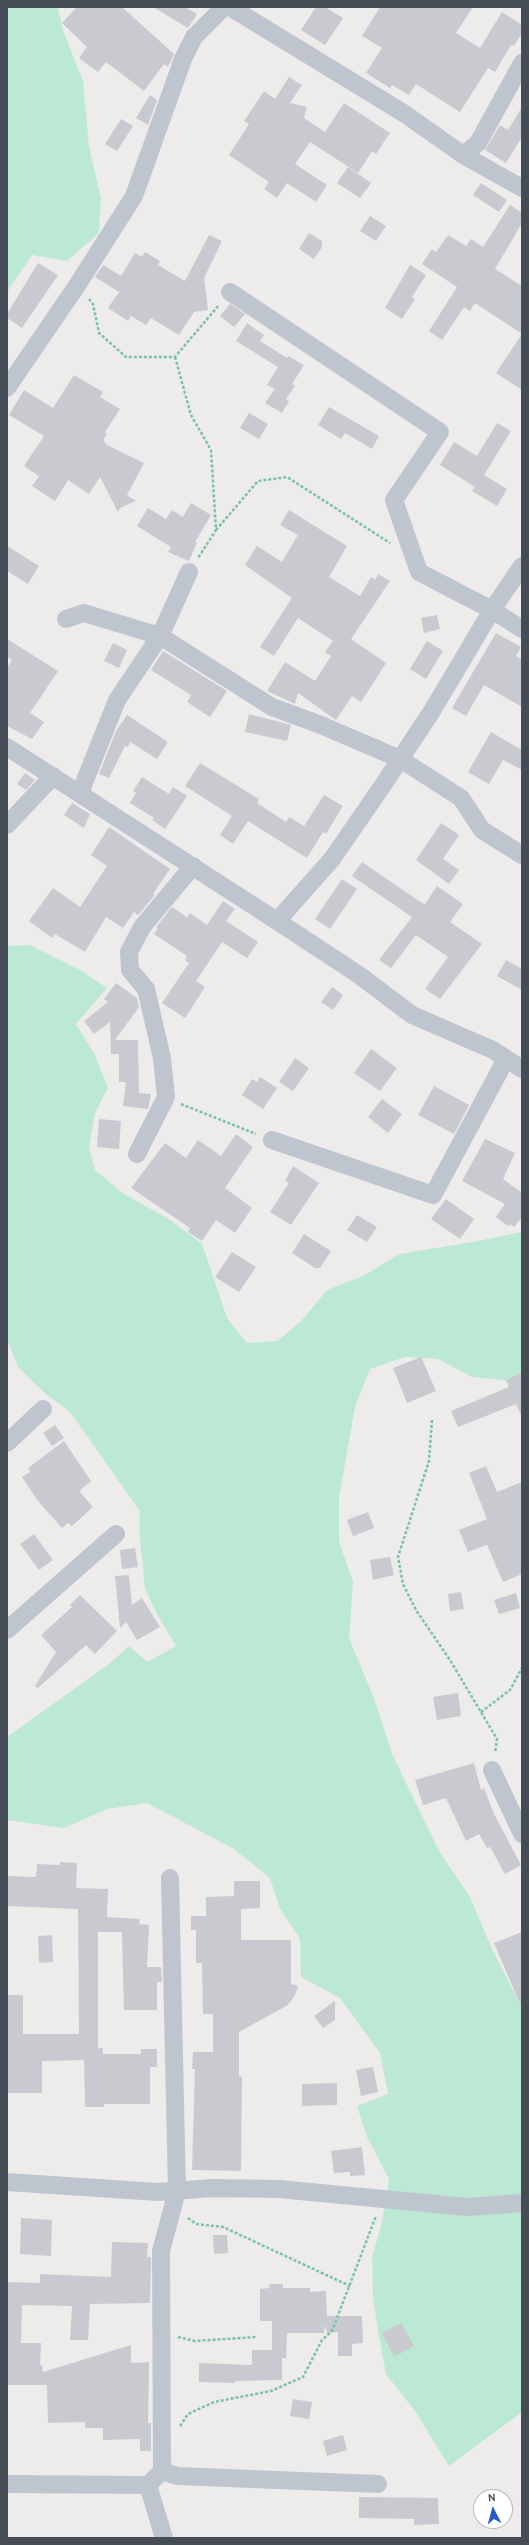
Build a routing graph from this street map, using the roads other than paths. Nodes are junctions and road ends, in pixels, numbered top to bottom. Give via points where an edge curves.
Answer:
1 (234, 8) edge
2 (522, 63) edge
3 (522, 82) edge
4 (506, 93) junction
5 (463, 155) junction
6 (522, 188) edge
7 (230, 292) road end
8 (7, 388) edge
9 (522, 566) edge
10 (189, 572) road end
11 (492, 610) junction
12 (66, 619) dead end
13 (522, 629) edge
14 (160, 636) junction
15 (7, 746) edge
16 (400, 759) junction
17 (53, 776) junction
18 (80, 793) junction
19 (7, 825) edge
20 (522, 855) edge
21 (193, 866) junction
22 (277, 921) junction
23 (506, 1059) junction
24 (522, 1069) edge
25 (272, 1140) road end
26 (137, 1154) dead end
27 (43, 1409) dead end
28 (7, 1443) edge
29 (116, 1534) dead end
30 (7, 1630) edge
31 (492, 1770) road end
32 (522, 1834) edge
33 (170, 1878) dead end
34 (7, 2182) edge
35 (175, 2199) junction
36 (522, 2203) edge
37 (162, 2471) junction
38 (7, 2484) edge
39 (378, 2484) dead end
40 (148, 2485) junction
41 (164, 2538) edge

1 - 5 street via 405,114
1 - 8 street via 194,37 183,59 134,196
2 - 4 street
3 - 4 street
4 - 5 street via 478,143
5 - 6 street
7 - 11 street via 440,432 394,500 419,572
9 - 11 street
10 - 14 street
11 - 13 street
11 - 16 street via 432,711
12 - 14 street via 84,613
14 - 16 street via 272,707
14 - 18 street via 118,700
15 - 17 street
16 - 20 street via 461,798 482,830
16 - 22 street via 332,859
17 - 18 street
17 - 19 street
18 - 21 street
21 - 22 street
21 - 26 street via 142,927 129,952 130,970 146,989 162,1058 166,1097
22 - 23 street via 412,1015 493,1050
23 - 24 street
23 - 25 street via 433,1195
27 - 28 street
29 - 30 street
31 - 32 street
33 - 35 street
34 - 35 street via 158,2192
35 - 36 street via 213,2188 279,2189 467,2207
35 - 37 street via 161,2251
37 - 39 street via 177,2476
37 - 40 street
38 - 40 street
40 - 41 street

